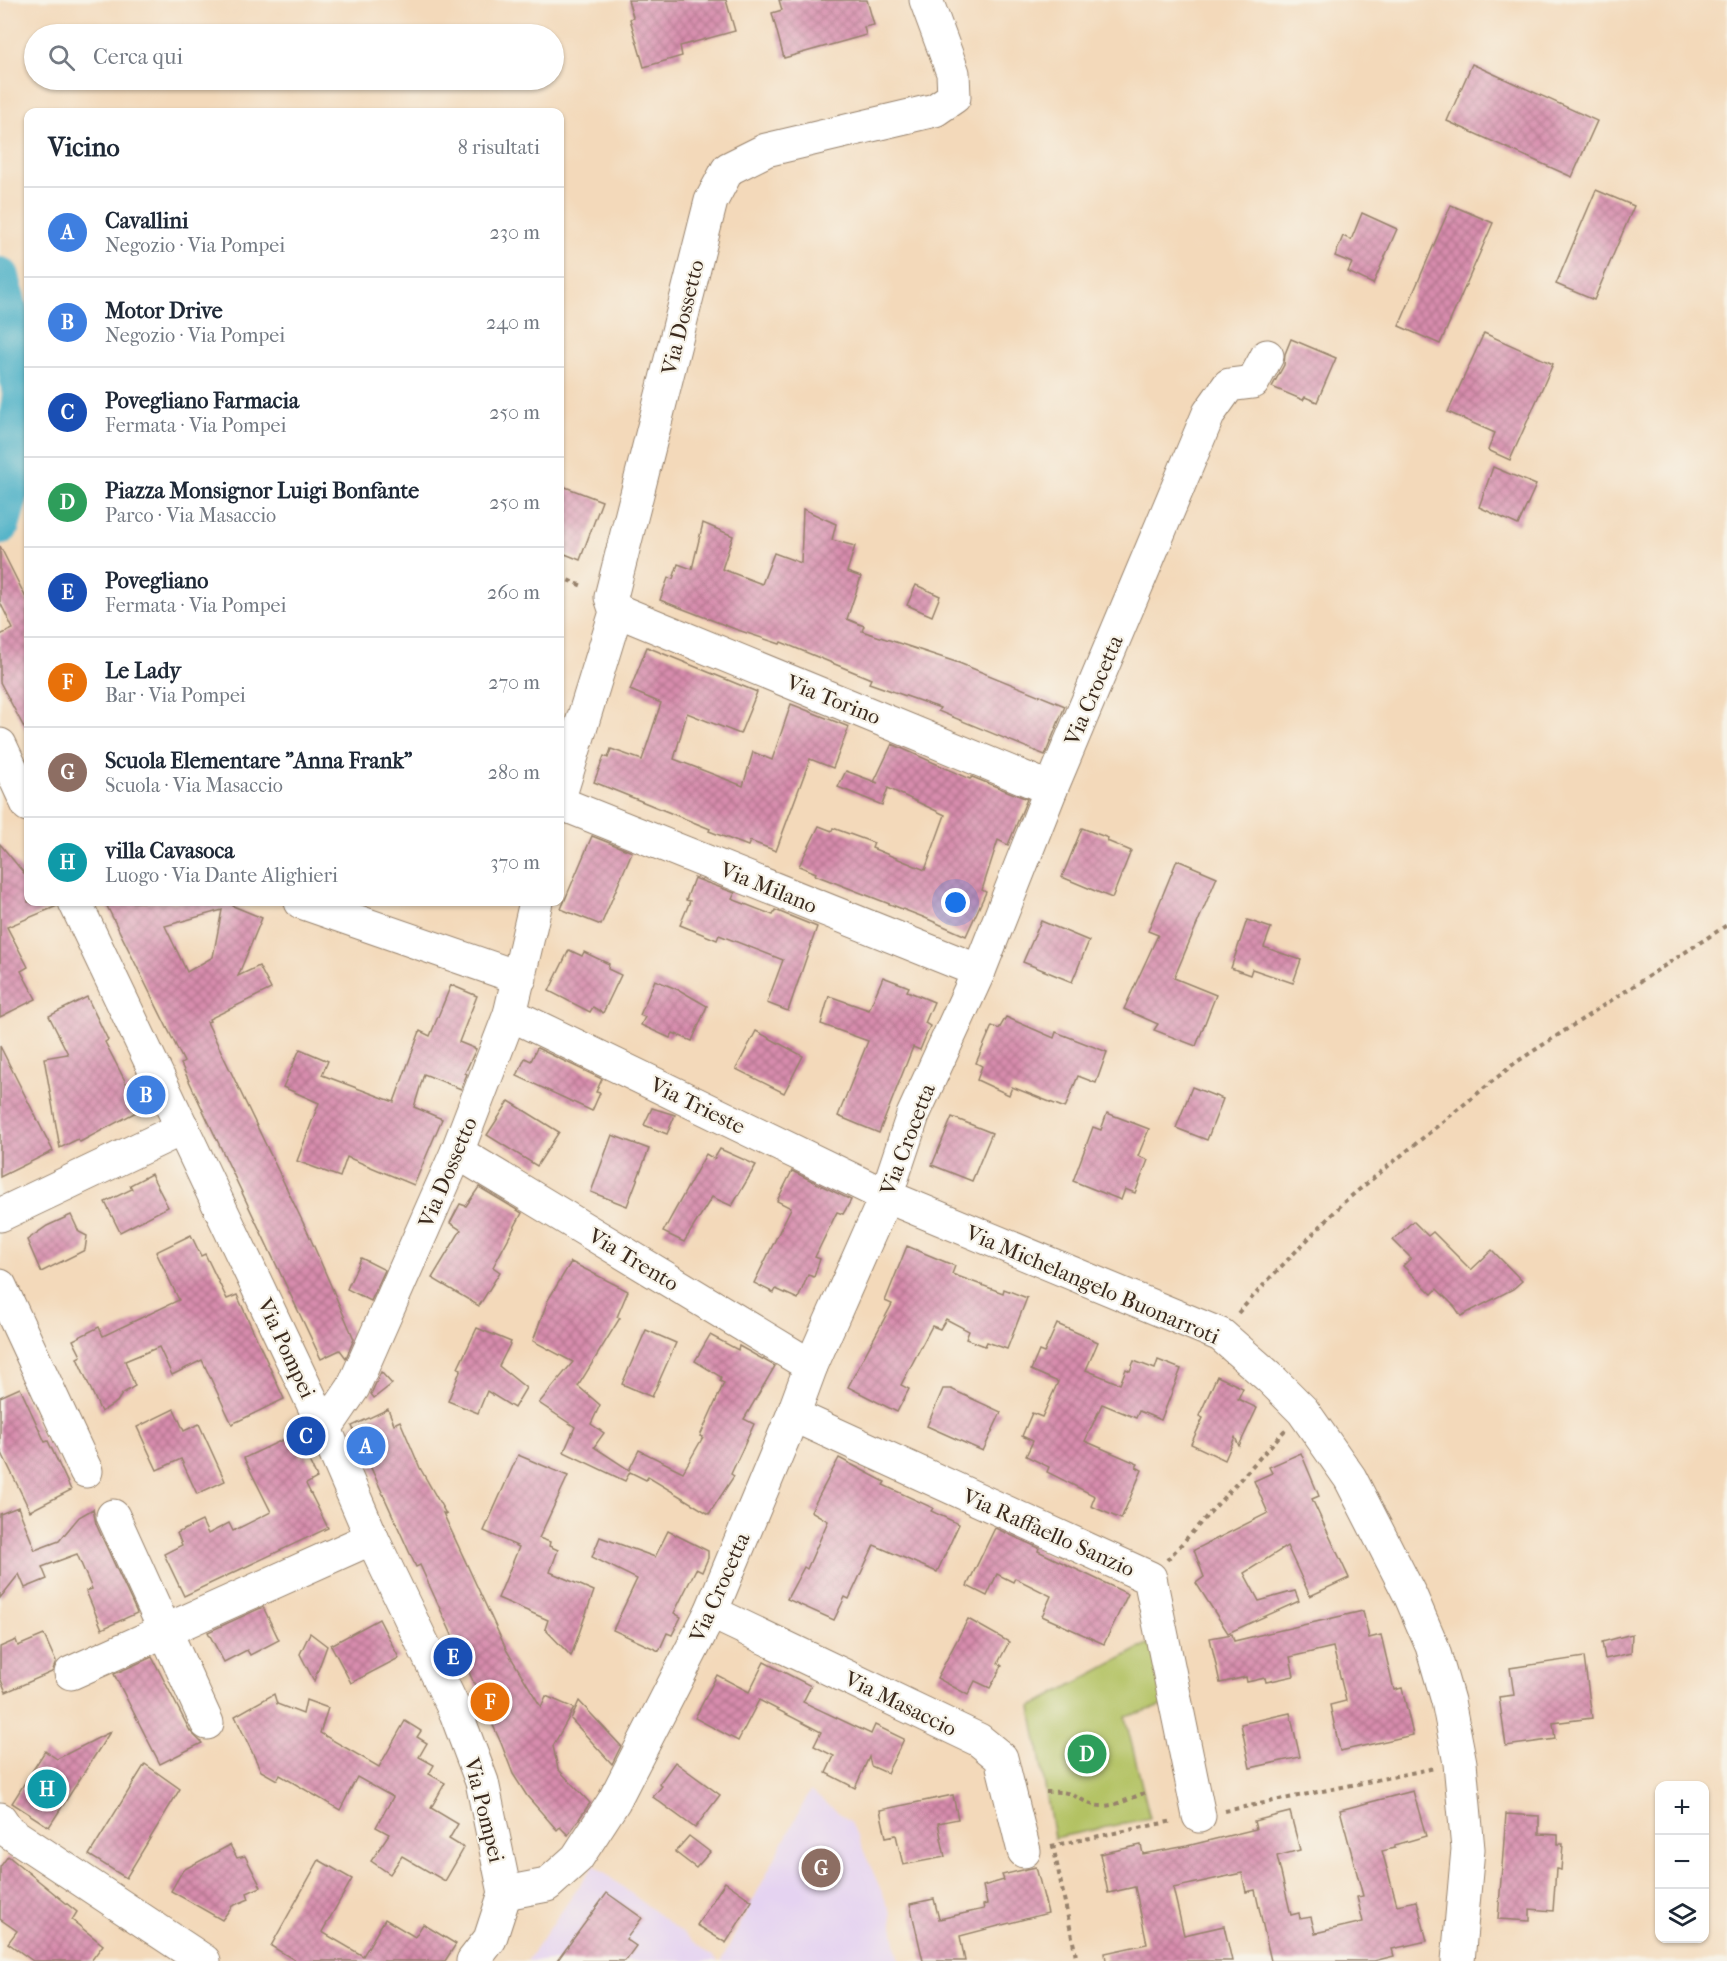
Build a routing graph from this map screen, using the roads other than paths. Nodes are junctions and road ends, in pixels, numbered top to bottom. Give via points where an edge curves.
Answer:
1 (926, 0) edge
2 (1267, 356) dead end
3 (616, 612) junction
4 (0, 746) edge
5 (564, 782) edge
6 (1051, 789) junction
7 (24, 797) edge
8 (564, 804) edge
9 (77, 906) edge
10 (313, 906) edge
11 (535, 906) edge
12 (979, 971) junction
13 (520, 978) junction
14 (510, 1014) junction
15 (183, 1128) junction
16 (457, 1152) junction
17 (886, 1196) junction
18 (0, 1215) edge
19 (0, 1286) edge
20 (811, 1366) junction
21 (793, 1415) junction
22 (325, 1429) junction
23 (86, 1471) dead end
24 (113, 1516) dead end
25 (372, 1538) junction
26 (711, 1612) junction
27 (164, 1630) junction
28 (71, 1673) dead end
29 (207, 1723) dead end
30 (1199, 1816) road end
31 (0, 1819) edge
32 (1038, 1848) road end
33 (505, 1893) junction
34 (482, 1950) edge
35 (204, 1961) edge
36 (1458, 1961) edge

1 - 3 street, Via Dossetto via 953,73 954,97 935,110 766,150 728,169 711,201 611,597
2 - 6 street, Via Crocetta via 1253,382 1229,384 1209,412
3 - 5 street, Via Dossetto
3 - 6 street, Via Torino
4 - 7 street
6 - 12 street, Via Crocetta
8 - 12 street, Via Milano
9 - 15 street, Via Pompei
10 - 13 street
11 - 13 street, Via Dossetto
12 - 17 street, Via Crocetta via 913,1115
13 - 14 street, Via Dossetto
14 - 16 street, Via Dossetto
14 - 17 street, Via Trieste
15 - 18 street
15 - 22 street, Via Pompei
16 - 20 street, Via Trento
16 - 22 street, Via Dossetto via 353,1388
17 - 20 street, Via Crocetta
17 - 36 street, Via Michelangelo Buonarroti via 1221,1335 1303,1411 1350,1478 1411,1597 1432,1646 1448,1701 1460,1763 1468,1849
19 - 23 street
20 - 21 street, Via Crocetta
21 - 26 street, Via Crocetta
21 - 30 street, Via Raffaello Sanzio via 1150,1578
22 - 25 street, Via Pompei
24 - 27 street
25 - 27 street
25 - 33 street, Via Pompei via 456,1713 482,1782
26 - 32 street, Via Masaccio via 979,1740 1001,1758
26 - 33 street, Via Crocetta via 614,1801 577,1858 547,1885
27 - 28 street
27 - 29 street
31 - 35 street via 8,1831
33 - 34 street, Via Pompei

